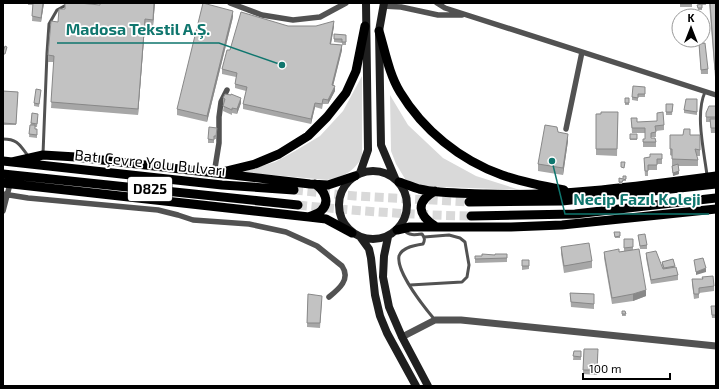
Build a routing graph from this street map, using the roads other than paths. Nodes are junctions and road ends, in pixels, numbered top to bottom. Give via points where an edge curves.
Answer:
1 (70, 3) edge
2 (230, 3) edge
3 (346, 3) edge
4 (366, 3) edge
5 (437, 3) edge
6 (384, 5) edge
7 (468, 15) junction
8 (365, 26) junction
9 (379, 31) junction
10 (582, 52) junction
11 (227, 90) dead end
12 (705, 92) junction
13 (716, 95) edge
14 (566, 129) dead end
15 (3, 139) edge
16 (43, 155) junction
17 (29, 158) junction
18 (8, 161) edge
19 (3, 174) edge
20 (214, 174) junction
21 (358, 175) junction
22 (711, 176) edge
23 (397, 180) junction
24 (6, 183) edge
25 (315, 184) junction
26 (716, 184) edge
27 (294, 190) tunnel mouth
28 (435, 191) junction
29 (575, 193) junction
30 (5, 194) edge
31 (716, 198) edge
32 (469, 202) tunnel mouth
33 (298, 205) tunnel mouth
34 (716, 209) edge
35 (3, 211) edge
36 (471, 216) tunnel mouth
37 (309, 217) junction
38 (435, 226) junction
39 (400, 230) junction
40 (352, 232) junction
41 (388, 237) junction
42 (424, 237) junction
43 (361, 238) junction
44 (410, 285) junction
45 (329, 297) dead end
46 (435, 320) junction
47 (402, 337) junction
48 (716, 346) edge
49 (416, 386) edge
50 (428, 386) edge

1 - 16 lane via 57,10 49,24
2 - 3 street via 262,15 292,20 320,17
4 - 8 main road
5 - 7 street
6 - 7 street via 438,15
6 - 9 main road
7 - 10 street
8 - 20 highway via 356,71 346,93 318,127 280,154 256,164
8 - 21 main road via 368,150
9 - 23 main road via 381,145
9 - 29 highway via 400,91 416,114 440,140 477,165 502,175
10 - 12 street
10 - 14 street
11 - 20 street via 221,102
12 - 13 street
12 - 22 lane via 702,100 701,127
15 - 17 lane via 12,139
16 - 17 highway
16 - 20 highway
17 - 18 highway
18 - 27 highway, Batı Çevre Yolu Bulvarı / D825 via 222,185
19 - 33 highway, Batı Çevre Yolu Bulvarı / D825
20 - 25 highway
21 - 23 main road via 378,171
21 - 25 highway via 328,184
21 - 40 main road via 347,183 339,203 344,224
22 - 29 highway
23 - 28 highway via 420,189
23 - 39 main road via 408,201 408,212
24 - 30 street
24 - 37 highway
25 - 37 highway via 322,189 326,204 320,212
26 - 32 highway via 562,201
28 - 29 highway via 524,195
28 - 38 highway via 426,195 422,204 425,220
30 - 35 street
30 - 45 street via 158,210 193,220 249,224 286,232 317,246 345,270 345,279 340,289
31 - 36 highway via 575,214
34 - 38 highway via 562,225 511,228
37 - 40 highway via 326,219
38 - 39 highway
39 - 41 main road
39 - 42 lane via 408,234 422,234
40 - 43 main road
41 - 43 main road via 379,240
41 - 47 main road via 383,277 389,307
42 - 44 lane via 423,244 404,250 400,256 401,268
42 - 44 lane via 449,235 465,242 469,265 467,277 462,282
43 - 49 main road via 369,249 380,316
44 - 46 lane
46 - 47 street
46 - 48 street via 461,320
47 - 50 main road

